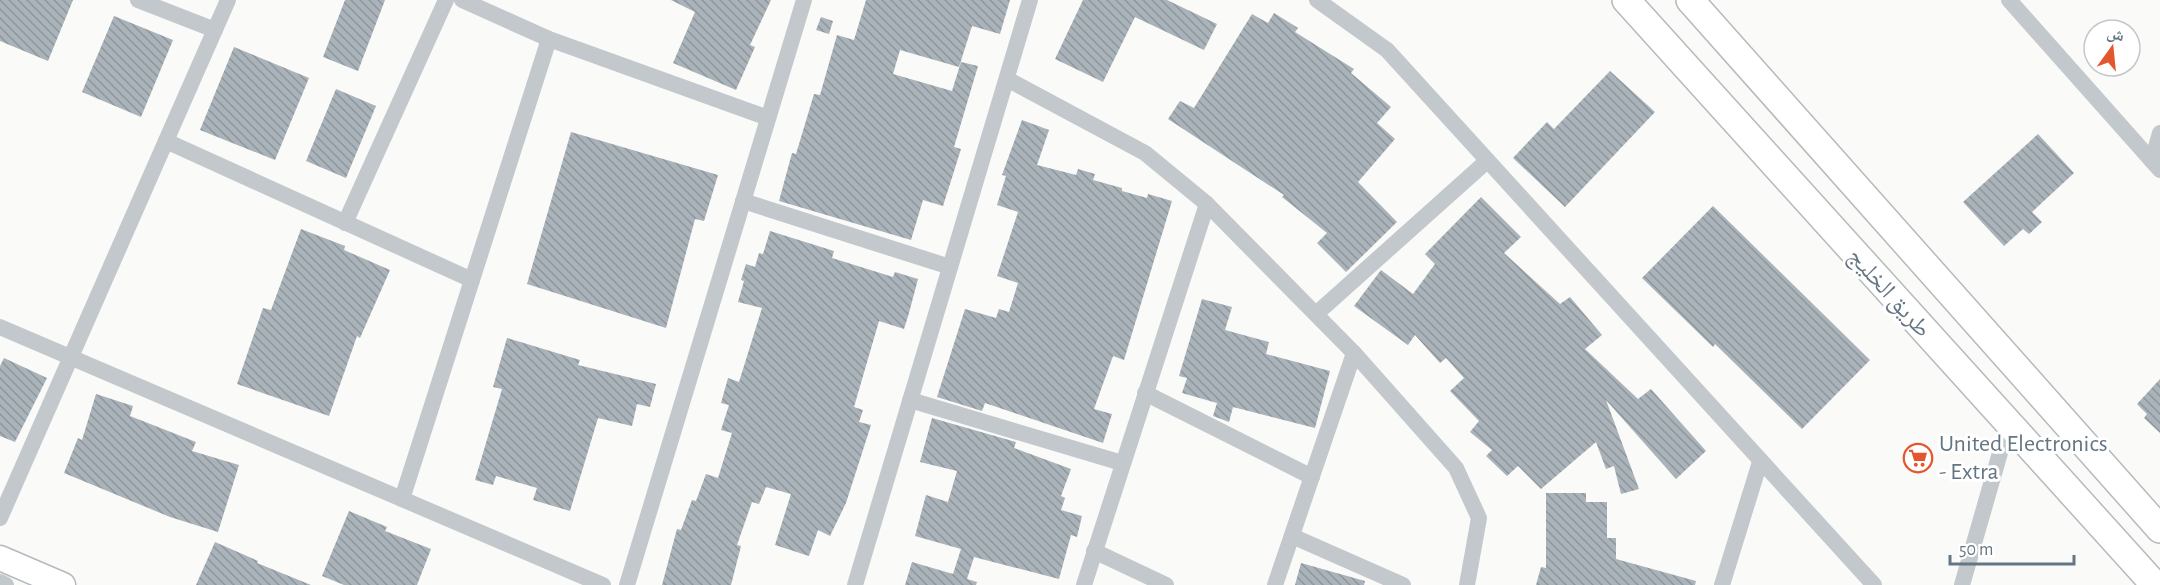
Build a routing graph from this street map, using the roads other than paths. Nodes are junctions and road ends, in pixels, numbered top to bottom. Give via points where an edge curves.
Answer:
1 (138, 0) edge
2 (228, 0) edge
3 (446, 0) edge
4 (462, 0) edge
5 (804, 0) edge
6 (1030, 0) edge
7 (1317, 0) edge
8 (1626, 0) edge
9 (1690, 0) edge
10 (2009, 0) edge
11 (215, 30) junction
12 (549, 39) junction
13 (1007, 78) junction
14 (768, 118) junction
15 (2160, 133) edge
16 (166, 141) junction
17 (1487, 161) junction
18 (2156, 165) edge
19 (743, 201) junction
20 (1207, 204) junction
21 (345, 222) junction
22 (950, 267) junction
23 (472, 280) junction
24 (1316, 314) junction
25 (0, 327) edge
26 (1354, 353) junction
27 (71, 357) junction
28 (1145, 393) junction
29 (910, 400) junction
30 (2008, 425) junction
31 (1760, 462) junction
32 (1122, 463) junction
33 (1312, 477) junction
34 (402, 499) junction
35 (0, 518) edge
36 (2160, 530) edge
37 (1292, 536) junction
38 (1094, 551) junction
39 (0, 558) edge
40 (0, 582) edge
41 (6, 585) edge
42 (63, 585) edge
43 (603, 585) edge
44 (627, 585) edge
45 (855, 585) edge
46 (1084, 585) edge
47 (1166, 585) edge
48 (1275, 585) edge
49 (1403, 585) edge
50 (1467, 585) edge
51 (1722, 585) edge
52 (1874, 585) edge
53 (1962, 585) edge
54 (2155, 585) edge

1 - 11 street
2 - 11 street
3 - 21 street
4 - 12 street
5 - 14 street
6 - 13 street
7 - 17 street via 1387,50
8 - 30 main road, طريق الخليج
9 - 36 main road, طريق الخليج
10 - 18 street
11 - 16 street
12 - 14 street
12 - 23 street
13 - 20 street via 1145,153
13 - 22 street
14 - 19 street
15 - 18 street
16 - 21 street
16 - 27 street
17 - 24 street
17 - 31 street
19 - 22 street
19 - 44 street
20 - 24 street
20 - 28 street
21 - 23 street
22 - 29 street
23 - 34 street
24 - 26 street
25 - 27 street
26 - 33 street
26 - 50 street via 1456,468 1479,518
27 - 34 street
27 - 35 street
28 - 32 street
28 - 33 street
29 - 32 street
29 - 45 street
30 - 53 street
30 - 54 main road, طريق الخليج
31 - 51 street
31 - 52 street
32 - 38 street
33 - 37 street
34 - 43 street
37 - 48 street
37 - 49 street
38 - 46 street
38 - 47 street
39 - 42 street
40 - 41 street

